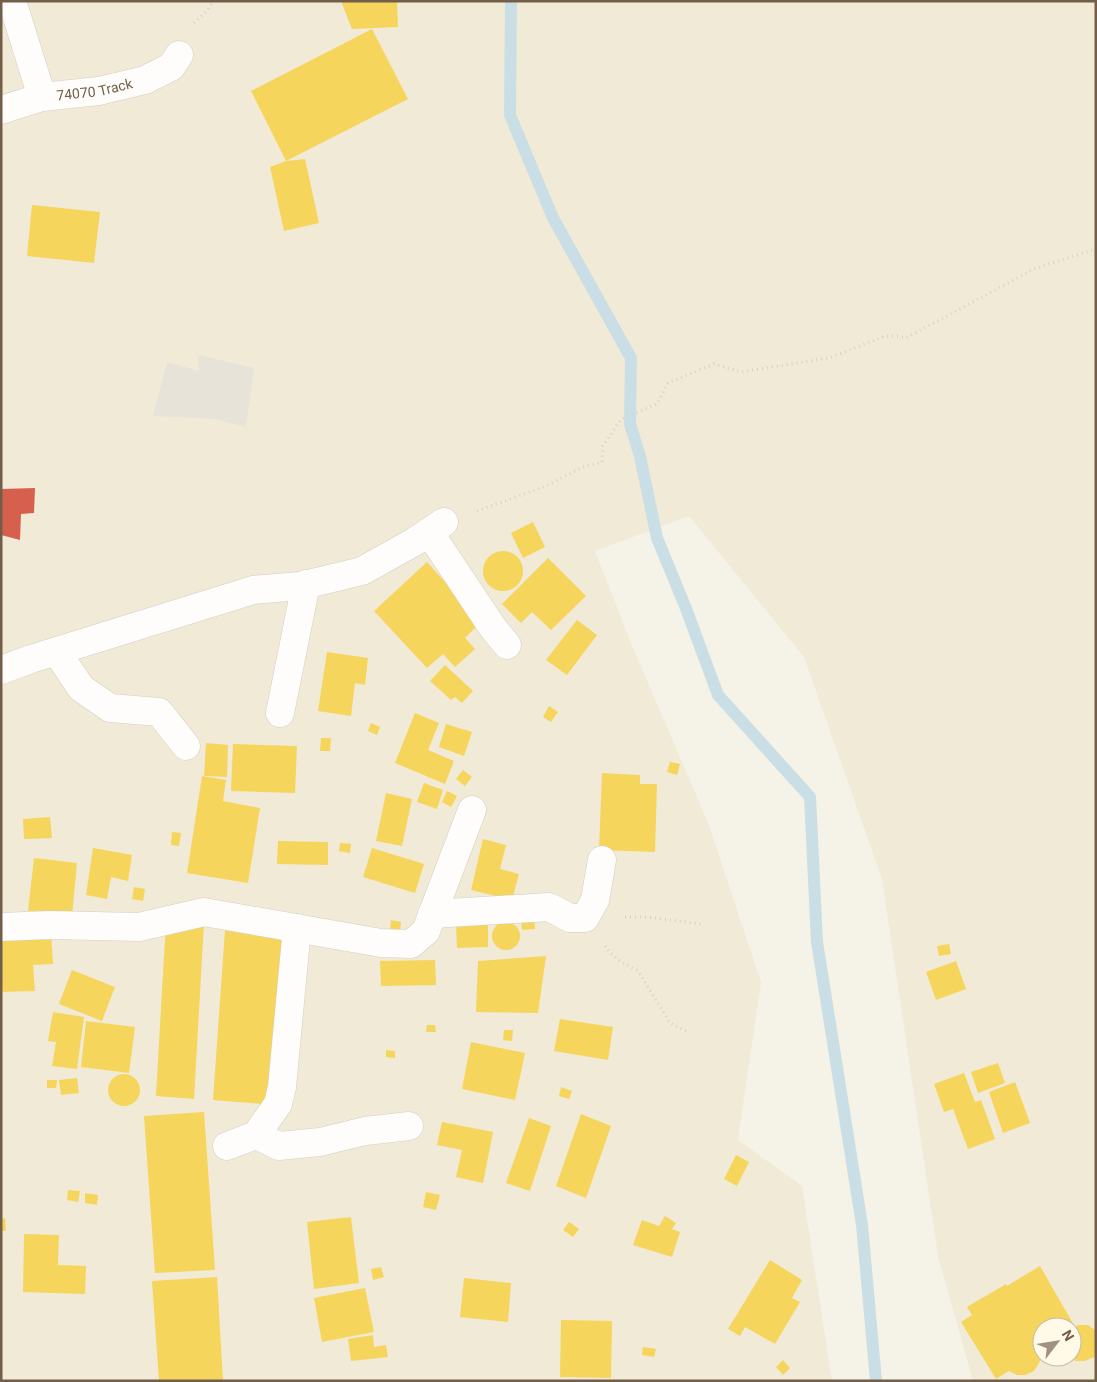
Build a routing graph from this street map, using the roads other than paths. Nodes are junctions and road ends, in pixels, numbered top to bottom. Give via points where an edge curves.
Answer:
1 (12, 1) edge
2 (179, 55) dead end
3 (42, 97) junction
4 (1, 110) edge
5 (306, 584) junction
6 (508, 645) dead end
7 (57, 652) junction
8 (1, 670) edge
9 (280, 713) dead end
10 (186, 746) dead end
11 (472, 810) dead end
12 (602, 860) dead end
13 (432, 914) junction
14 (1, 927) edge
15 (296, 928) junction
16 (408, 1126) dead end
17 (256, 1135) junction
18 (226, 1146) dead end

1 - 3 street
2 - 3 street, 74070 Track via 171,67 145,80 99,91
3 - 4 street, 74070 Track
5 - 6 street via 362,571 436,527 493,628
5 - 7 street via 253,590
5 - 9 street
7 - 8 street
7 - 10 street via 81,688 110,708 159,712
11 - 13 street
12 - 13 street via 595,900 585,918 570,918 549,907
13 - 15 street via 426,931 410,944 381,943
14 - 15 street via 140,926 204,912
15 - 17 street via 282,1087 278,1104
16 - 17 street via 279,1146
17 - 18 street

